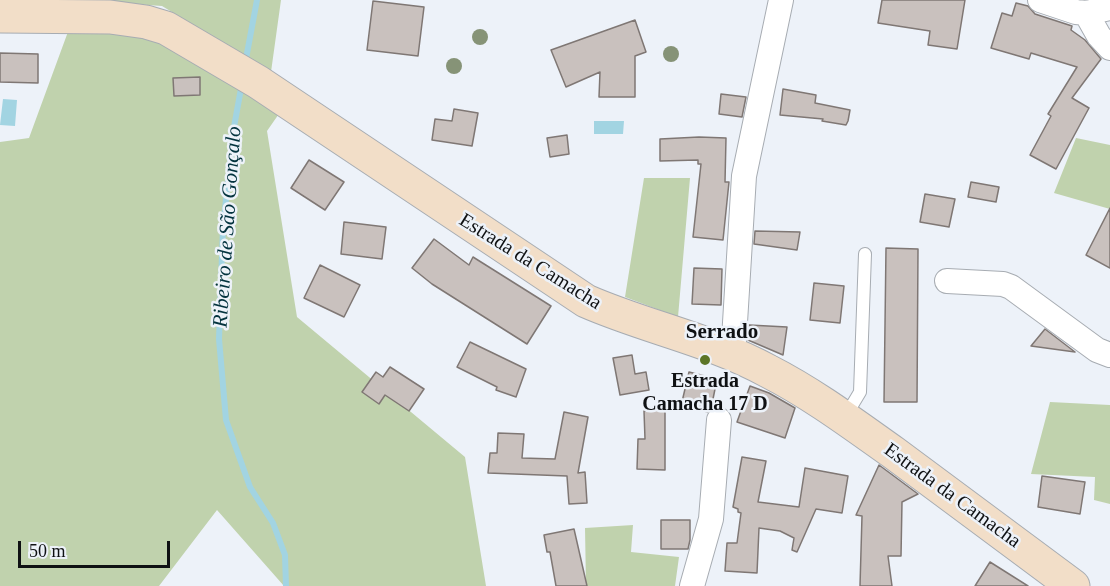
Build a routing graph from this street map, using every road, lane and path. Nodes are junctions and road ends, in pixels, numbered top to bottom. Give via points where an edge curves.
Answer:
1 (781, 0) edge
2 (1040, 0) edge
3 (1110, 8) edge
4 (1086, 13) junction
5 (0, 16) edge
6 (1110, 48) edge
7 (865, 254) dead end
8 (947, 281) dead end
9 (733, 354) junction
10 (1110, 355) edge
11 (844, 417) junction
12 (719, 420) dead end
13 (692, 586) edge
14 (1073, 586) edge

1 - 9 street via 744,176
2 - 4 street
3 - 4 street
4 - 6 street
5 - 9 street, Estrada da Camacha via 110,17 166,28 258,82 585,301
7 - 11 lane via 860,392
8 - 10 street via 1011,287
9 - 11 street, Estrada da Camacha via 792,384
11 - 14 street, Estrada da Camacha
12 - 13 street via 711,519

